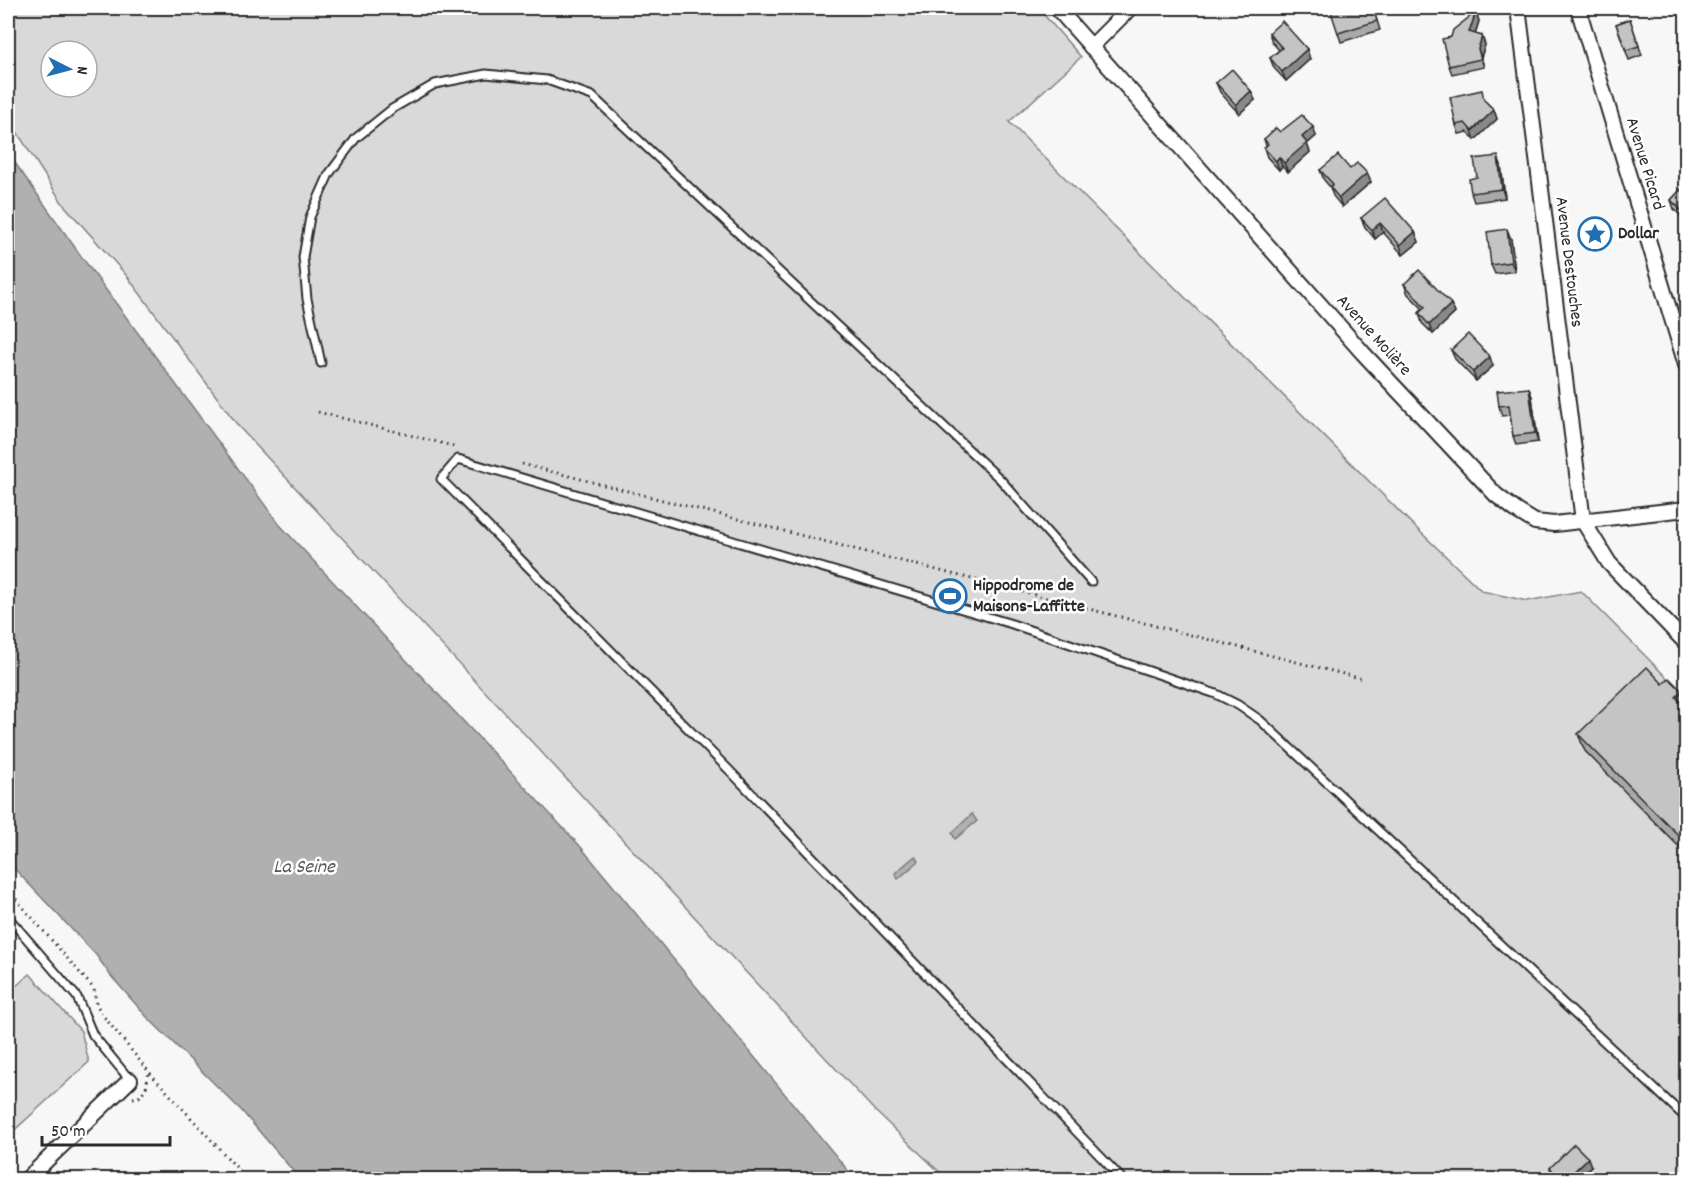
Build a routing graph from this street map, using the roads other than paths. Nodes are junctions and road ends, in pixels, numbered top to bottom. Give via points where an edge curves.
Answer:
1 (1057, 8) edge
2 (1130, 8) edge
3 (1518, 8) edge
4 (1578, 8) edge
5 (1091, 47) junction
6 (321, 363) dead end
7 (1686, 365) edge
8 (1686, 509) edge
9 (1583, 521) junction
10 (1091, 582) dead end
11 (1686, 643) edge
12 (8, 917) edge
13 (130, 1080) joint
14 (1686, 1118) edge
15 (26, 1179) edge
16 (1123, 1179) edge

1 - 5 street, Avenue Molière
2 - 5 street
3 - 9 street, Avenue Destouches
4 - 7 street, Avenue Picard
5 - 9 street, Avenue Molière via 1363,353 1496,495 1535,522
6 - 10 lane via 307,299 303,257 310,217 329,174 356,138 392,108 435,84 486,74 547,80 592,96 1000,479
8 - 9 street, Avenue Molière
9 - 11 street via 1609,563
12 - 13 lane via 78,997 93,1035
13 - 15 street
14 - 16 lane via 1260,720 1238,705 1012,624 458,459 441,479 732,773

